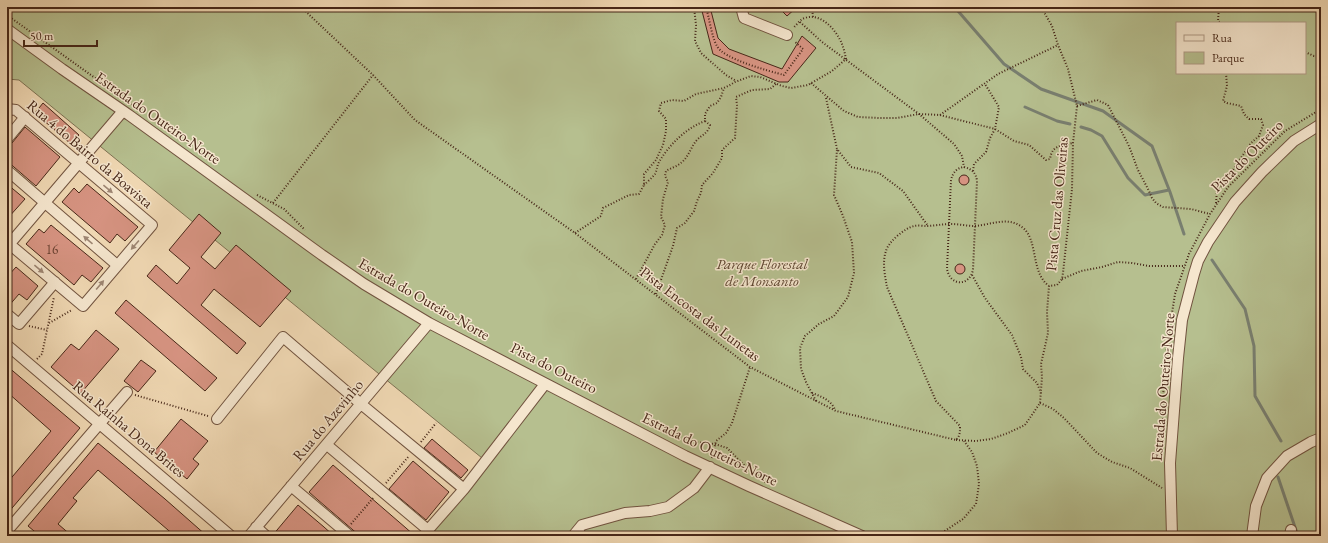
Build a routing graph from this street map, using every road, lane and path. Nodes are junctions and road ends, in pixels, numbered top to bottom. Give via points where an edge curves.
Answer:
1 (301, 7) edge
2 (694, 7) edge
3 (706, 7) edge
4 (741, 7) edge
5 (812, 7) edge
6 (1041, 7) edge
7 (1101, 7) edge
8 (1151, 7) edge
9 (1219, 7) edge
10 (7, 14) edge
11 (813, 17) junction
12 (1220, 22) edge
13 (7, 29) edge
14 (787, 36) joint
15 (1058, 45) junction
16 (1306, 52) edge
17 (1321, 56) edge
18 (846, 59) junction
19 (1226, 74) edge
20 (373, 75) junction
21 (737, 81) junction
22 (810, 83) junction
23 (776, 84) junction
24 (985, 84) junction
25 (724, 88) junction
26 (826, 97) junction
27 (1077, 106) junction
28 (7, 109) edge
29 (1321, 109) edge
30 (123, 110) junction
31 (140, 110) dead end
32 (919, 114) junction
33 (940, 115) junction
34 (25, 117) junction
35 (705, 121) junction
36 (1321, 124) edge
37 (995, 129) junction
38 (7, 138) edge
39 (1073, 143) junction
40 (837, 149) junction
41 (78, 163) junction
42 (964, 167) junction
43 (7, 170) edge
44 (973, 172) junction
45 (644, 185) junction
46 (254, 193) dead end
47 (45, 203) junction
48 (273, 203) junction
49 (1216, 203) junction
50 (1210, 214) junction
51 (949, 224) junction
52 (928, 226) junction
53 (975, 226) junction
54 (575, 233) junction
55 (310, 234) dead end
56 (8, 244) edge
57 (117, 265) junction
58 (1185, 266) junction
59 (972, 275) junction
60 (636, 279) junction
61 (1062, 279) junction
62 (55, 282) junction
63 (1049, 286) junction
64 (47, 291) junction
65 (656, 294) junction
66 (81, 304) junction
67 (7, 314) edge
68 (22, 320) junction
69 (49, 323) junction
70 (429, 323) junction
71 (47, 330) junction
72 (7, 345) edge
73 (31, 366) junction
74 (750, 367) junction
75 (545, 384) junction
76 (127, 392) joint
77 (811, 392) junction
78 (1041, 394) junction
79 (816, 401) junction
80 (1040, 403) junction
81 (361, 404) junction
82 (836, 410) junction
83 (217, 419) joint
84 (436, 423) dead end
85 (99, 424) junction
86 (1163, 424) dead end
87 (662, 432) dead end
88 (1321, 438) edge
89 (956, 440) junction
90 (964, 441) junction
91 (715, 444) junction
92 (327, 445) junction
93 (415, 448) junction
94 (710, 467) junction
95 (766, 482) dead end
96 (291, 486) junction
97 (464, 488) junction
98 (380, 490) junction
99 (1166, 490) dead end
100 (256, 527) junction
101 (7, 532) edge
102 (347, 534) edge
103 (12, 536) edge
104 (232, 536) edge
105 (248, 536) edge
106 (266, 536) edge
107 (573, 536) edge
108 (862, 536) edge
109 (937, 536) edge
110 (1172, 536) edge
111 (1252, 536) edge

1 - 20 path, Pista Encosta das Lunetas
2 - 21 path via 695,41 701,53 726,75
3 - 14 path via 717,46 723,54 784,76 803,49
4 - 14 street via 744,18
5 - 11 path
6 - 15 path, Pista Cruz das Oliveiras via 1052,26
7 - 8 path via 1127,10
9 - 12 path
10 - 31 path
11 - 18 path via 822,19 836,32
11 - 18 path via 805,17 799,22
13 - 30 street, Estrada do Outeiro-Norte
15 - 24 path via 998,74
15 - 27 path, Pista Cruz das Oliveiras via 1068,69
16 - 17 path
18 - 22 path via 832,72
18 - 32 path
19 - 49 path via 1224,101 1241,106 1249,119 1261,119 1263,125 1259,136 1251,143 1217,190
20 - 48 path
20 - 54 path, Pista Encosta das Lunetas via 415,120
21 - 23 path via 751,76
21 - 25 path
22 - 23 path via 791,88
22 - 26 path
23 - 65 path via 770,89 752,90 736,97 735,138 722,150 722,158 713,173 702,184 694,210 685,223 677,228
24 - 33 path
24 - 37 path via 999,107
25 - 35 path via 717,103 710,106 705,114
25 - 45 path via 696,94 684,101 672,100 661,103 659,110 666,119 666,131 656,160 644,174
26 - 32 path via 844,111 858,117 897,118
26 - 40 path
27 - 39 path, Pista Cruz das Oliveiras
27 - 50 path via 1097,100 1108,106 1156,204
28 - 34 street, Rua 4 do Bairro da Boavista via 16,110
29 - 49 path, Pista do Outeiro via 1285,131 1228,187
30 - 41 street
30 - 70 street, Estrada do Outeiro-Norte via 322,255
32 - 33 path
32 - 42 path via 954,144 962,156
33 - 37 path
34 - 38 street
34 - 41 street, Rua 4 do Bairro da Boavista
35 - 45 path via 696,124 672,144 659,162 655,174
35 - 60 path via 710,125 708,132 697,139 681,163 666,171 668,182 661,217 665,225 662,235 654,244
36 - 110 street, Estrada do Outeiro-Norte via 1294,141 1235,202 1198,261 1182,320 1178,358 1170,463
37 - 39 path via 1014,141 1029,146 1046,160 1050,159 1051,152 1056,147
37 - 44 path via 986,152 974,164
39 - 61 path, Pista Cruz das Oliveiras via 1072,189
40 - 52 path via 851,167 879,173 903,191
40 - 77 path via 834,195 852,242 854,273 848,297 834,316 805,336 800,348 801,369
41 - 47 street
41 -> 57 street, Rua 4 do Bairro da Boavista via 152,225
42 - 44 path
42 - 51 path via 952,175
43 - 47 street
44 - 53 path via 977,181
45 - 54 path via 639,194 629,195 603,208 601,216
46 - 48 path
47 - 56 street
57 -> 47 street
48 - 55 path via 284,209
49 - 50 path, Pista do Outeiro
50 - 58 path, Pista do Outeiro
51 - 52 path
51 - 53 path, Pista Cruz das Oliveiras
51 - 59 path via 948,274 960,283
52 - 89 path via 914,226 899,233 886,251 884,271 887,287 936,401 960,426
53 - 59 path
53 - 63 path, Pista Cruz das Oliveiras via 1012,221 1022,227 1029,238 1039,274 1043,282
54 - 60 path, Pista Encosta das Lunetas
56 -> 62 street
66 -> 57 street
58 - 61 path via 1149,266 1118,262 1081,271
58 - 86 path, Pista do Outeiro via 1174,294 1167,345
59 - 78 path via 1012,335 1024,369 1037,383
60 - 65 path, Pista Encosta das Lunetas
61 - 63 path, Pista Cruz das Oliveiras via 1057,285
62 - 64 street
62 - 66 street
63 - 78 path via 1048,333 1041,364
64 - 68 street
64 - 69 path via 55,297
65 - 74 path, Pista Encosta das Lunetas
66 - 69 path
67 - 68 street via 19,324
68 - 71 path via 30,327
69 - 71 path
70 - 75 street, Estrada do Outeiro-Norte
70 - 81 street, Rua do Azevinho
71 - 73 path via 42,354
72 - 73 street, Rua Rainha Dona Brites
73 - 85 street, Rua Rainha Dona Brites
74 - 79 path, Pista Encosta das Lunetas
74 - 91 path via 732,423
75 - 94 street, Estrada do Outeiro-Norte
75 - 97 street
76 - 83 path
76 - 85 street
77 - 79 path
77 - 82 path via 834,405
78 - 80 path
79 - 82 path, Pista Encosta das Lunetas
80 - 90 path, Pista Encosta das Lunetas via 1025,426 991,439
80 - 99 path via 1064,418 1097,453 1130,468
81 - 83 street via 283,337
81 - 92 street, Rua do Azevinho
81 - 93 street
82 - 89 path, Pista Encosta das Lunetas
84 - 93 path
85 - 101 street
85 - 104 street, Rua Rainha Dona Brites
87 - 91 path via 684,440
88 - 111 street via 1287,456 1267,478 1256,506
89 - 90 path, Pista Encosta das Lunetas
90 - 109 path via 972,452 977,466 979,484 976,504 963,519
91 - 94 path
91 - 95 path via 727,448
92 - 96 street, Rua do Azevinho
92 - 98 street
93 - 97 street
93 - 98 path
94 - 107 street via 694,488 668,507 625,513 582,525
94 - 108 street, Estrada do Outeiro-Norte
96 - 100 street, Rua do Azevinho
96 - 102 street
97 - 98 street via 428,530
98 - 102 path
100 - 105 street, Rua do Azevinho
100 - 106 street
101 - 103 street

